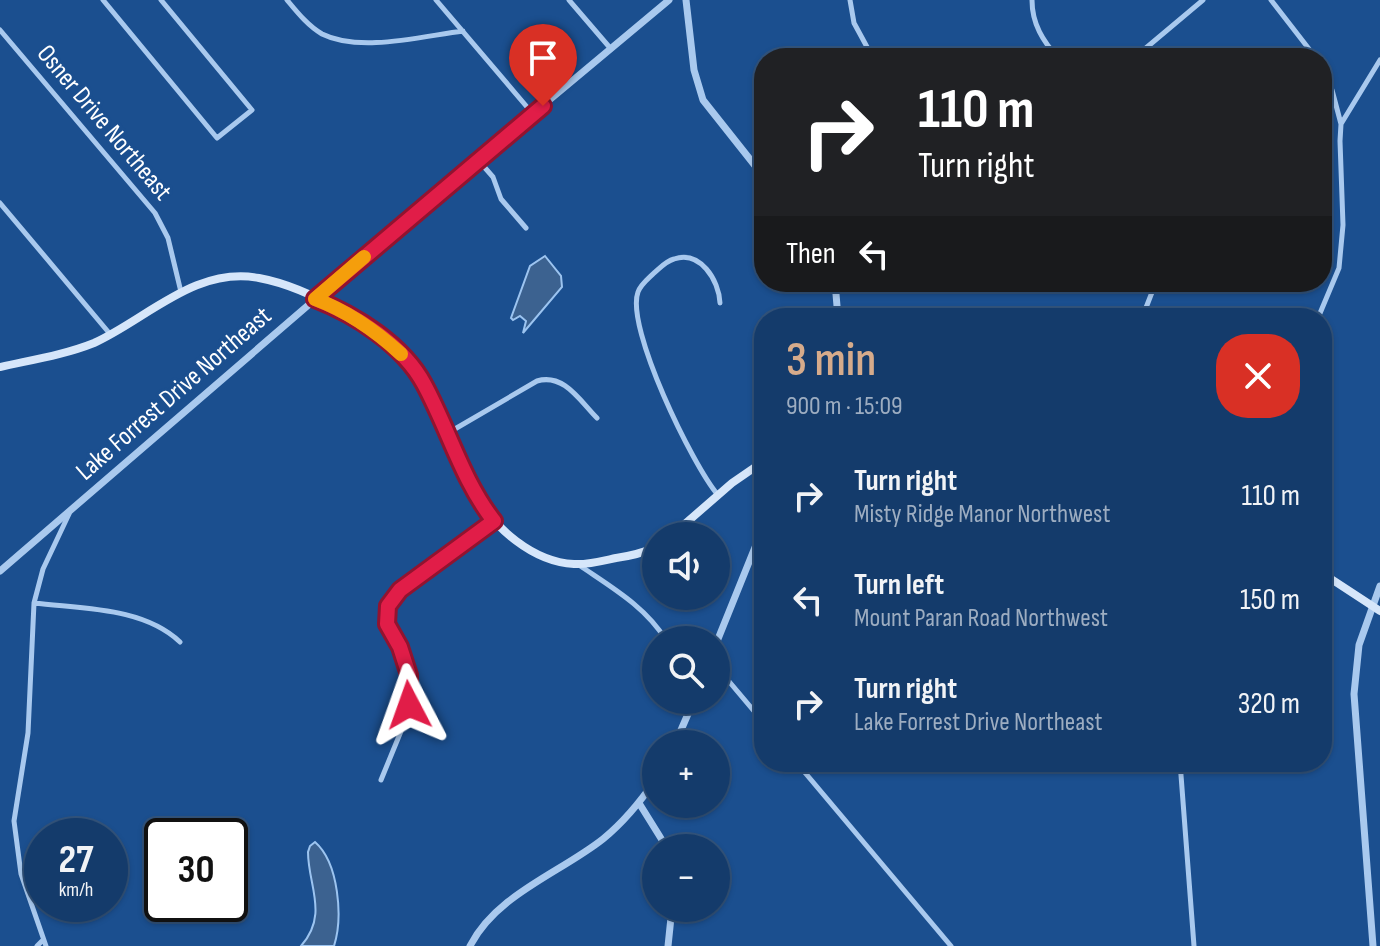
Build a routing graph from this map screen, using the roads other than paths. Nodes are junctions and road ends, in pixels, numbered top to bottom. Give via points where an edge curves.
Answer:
1 (103, 0) edge
2 (161, 0) edge
3 (287, 0) edge
4 (436, 0) edge
5 (569, 0) edge
6 (669, 0) edge
7 (686, 0) edge
8 (850, 0) edge
9 (1032, 0) edge
10 (1203, 0) edge
11 (1271, 0) edge
12 (0, 30) edge
13 (463, 31) junction
14 (866, 48) edge
15 (1050, 48) edge
16 (1146, 48) edge
17 (1308, 48) edge
18 (611, 49) junction
19 (1380, 60) edge
20 (1332, 90) edge
21 (534, 114) junction
22 (1341, 124) junction
23 (479, 161) junction
24 (754, 164) edge
25 (0, 203) edge
26 (526, 228) dead end
27 (1332, 288) edge
28 (181, 292) junction
29 (315, 299) junction
30 (720, 303) dead end
31 (111, 335) junction
32 (0, 367) edge
33 (597, 418) dead end
34 (448, 434) junction
35 (754, 468) edge
36 (718, 495) junction
37 (71, 510) junction
38 (494, 521) junction
39 (687, 522) edge
40 (754, 550) edge
41 (642, 553) edge
42 (578, 565) junction
43 (0, 571) edge
44 (1332, 579) edge
45 (1380, 586) edge
46 (34, 603) junction
47 (1376, 608) edge
48 (656, 626) edge
49 (723, 626) edge
50 (180, 642) dead end
51 (730, 683) edge
52 (754, 711) edge
53 (804, 772) edge
54 (1181, 772) edge
55 (381, 780) dead end
56 (642, 799) edge
57 (639, 803) junction
58 (658, 834) edge
59 (671, 922) edge
60 (1376, 935) edge
61 (44, 943) edge
62 (37, 946) edge
63 (470, 946) edge
64 (668, 946) edge
65 (951, 946) edge
66 (1194, 946) edge
67 (1373, 946) edge

1 - 2 street via 217,138 252,110
3 - 13 street via 320,33 343,41
4 - 13 street
5 - 18 street
6 - 18 street, Lake Forrest Drive Northeast
7 - 24 street via 703,100
8 - 14 street
9 - 15 street via 1039,34
10 - 16 street
11 - 17 street
12 - 28 street, Osner Drive Northeast via 155,213 168,238
13 - 21 street
18 - 21 street, Lake Forrest Drive Northeast
19 - 22 street
20 - 22 street
21 - 23 street, Lake Forrest Drive Northeast
22 - 27 street via 1341,257
23 - 26 street
23 - 29 street, Lake Forrest Drive Northeast
25 - 31 street
28 - 29 main road via 213,280 247,277
28 - 31 main road
29 - 34 main road via 340,309 403,356 423,382
29 - 37 street, Lake Forrest Drive Northeast
30 - 36 street via 710,273 683,257 668,261 645,281 636,303 646,355 701,471
31 - 32 main road via 70,352
33 - 34 street via 565,384 547,379
34 - 38 main road via 475,495
35 - 36 main road
36 - 39 main road
37 - 43 street, Lake Forrest Drive Northeast
37 - 46 street via 43,569
38 - 42 main road via 535,554
38 - 55 street via 400,590 388,606 387,624 406,662 410,691 406,719
40 - 49 street
41 - 42 main road
42 - 48 street via 635,603
44 - 47 main road
45 - 47 street
46 - 50 street via 140,618
46 - 61 street via 28,733 14,821 21,874
47 - 60 street via 1359,645 1354,694
51 - 52 street
53 - 65 street
54 - 66 street
56 - 57 street
57 - 58 street
57 - 63 street via 602,839 505,905
59 - 64 street
60 - 67 street
61 - 62 street

